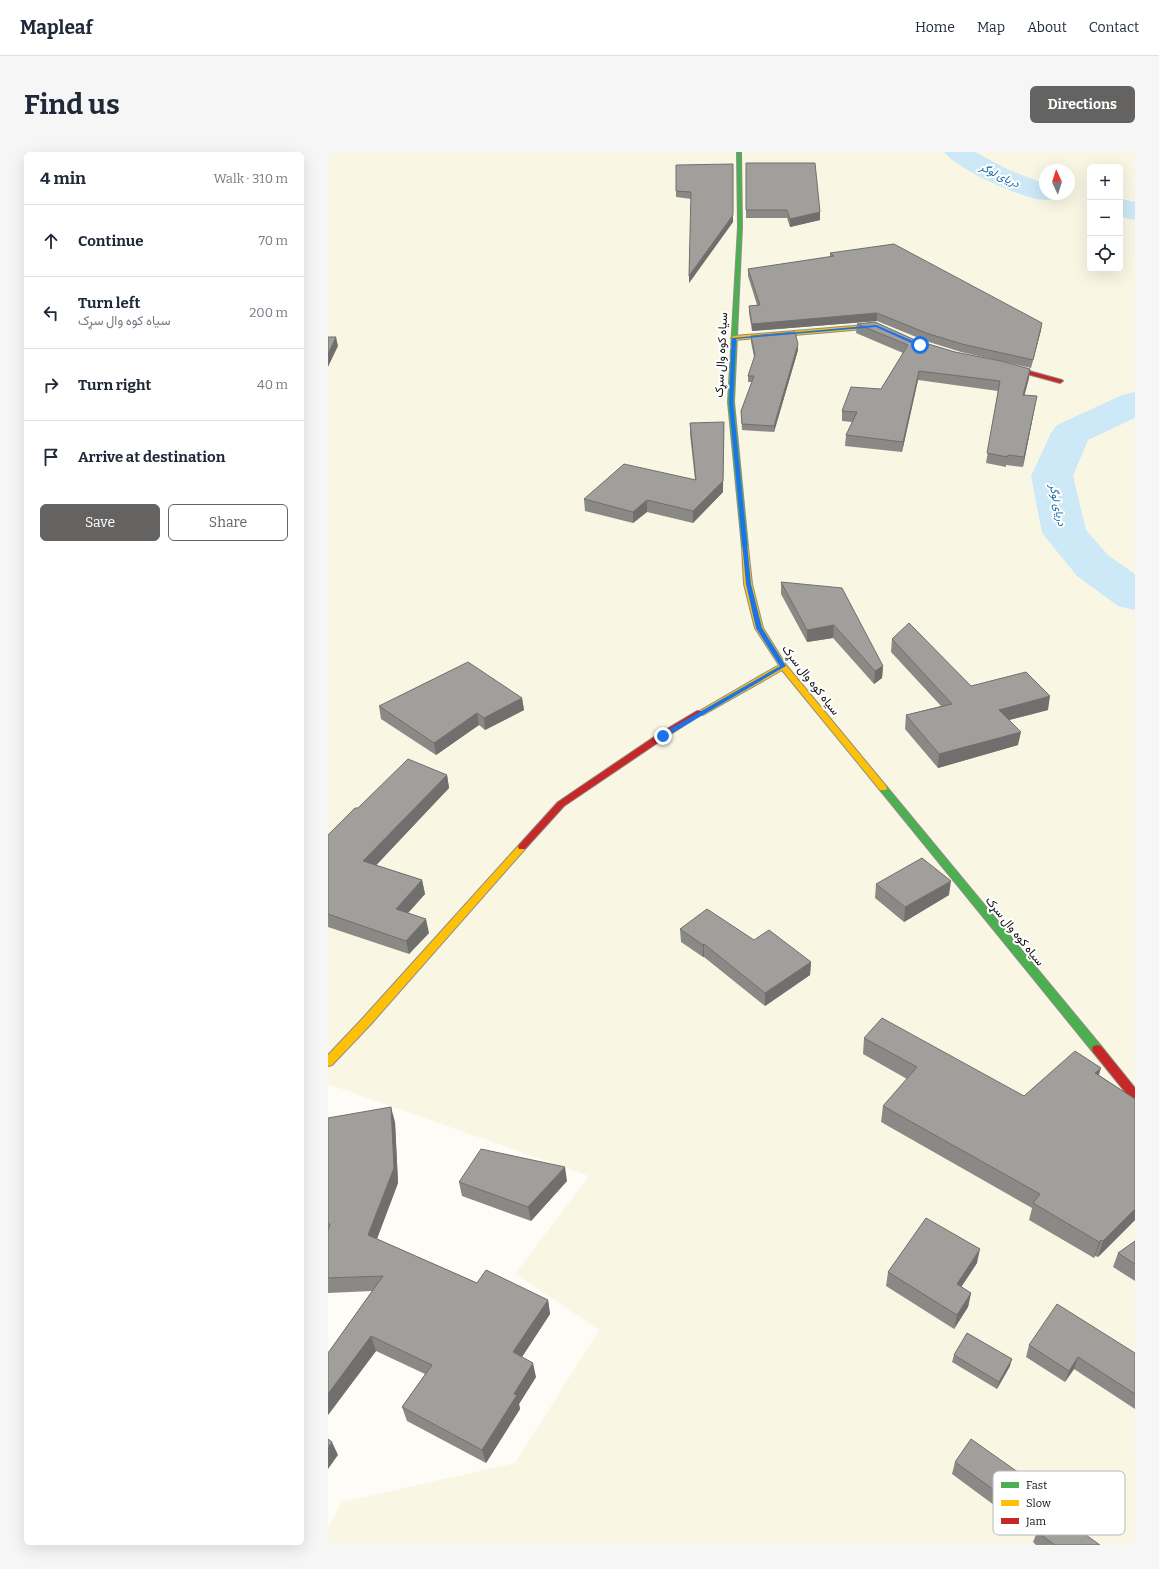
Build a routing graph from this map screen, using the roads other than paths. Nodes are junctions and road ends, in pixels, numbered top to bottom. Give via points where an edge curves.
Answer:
1 (739, 152) edge
2 (891, 333) edge
3 (734, 338) junction
4 (994, 364) edge
5 (1060, 381) dead end
6 (783, 666) junction
7 (328, 1062) edge
8 (1135, 1096) edge

1 - 3 street, سیاه کوه وال سړک via 740,227
2 - 3 street via 876,326
3 - 6 street, سیاه کوه وال سړک via 731,402 748,584 759,628
4 - 5 street
6 - 7 street via 663,736 561,804
6 - 8 street, سیاه کوه وال سړک

